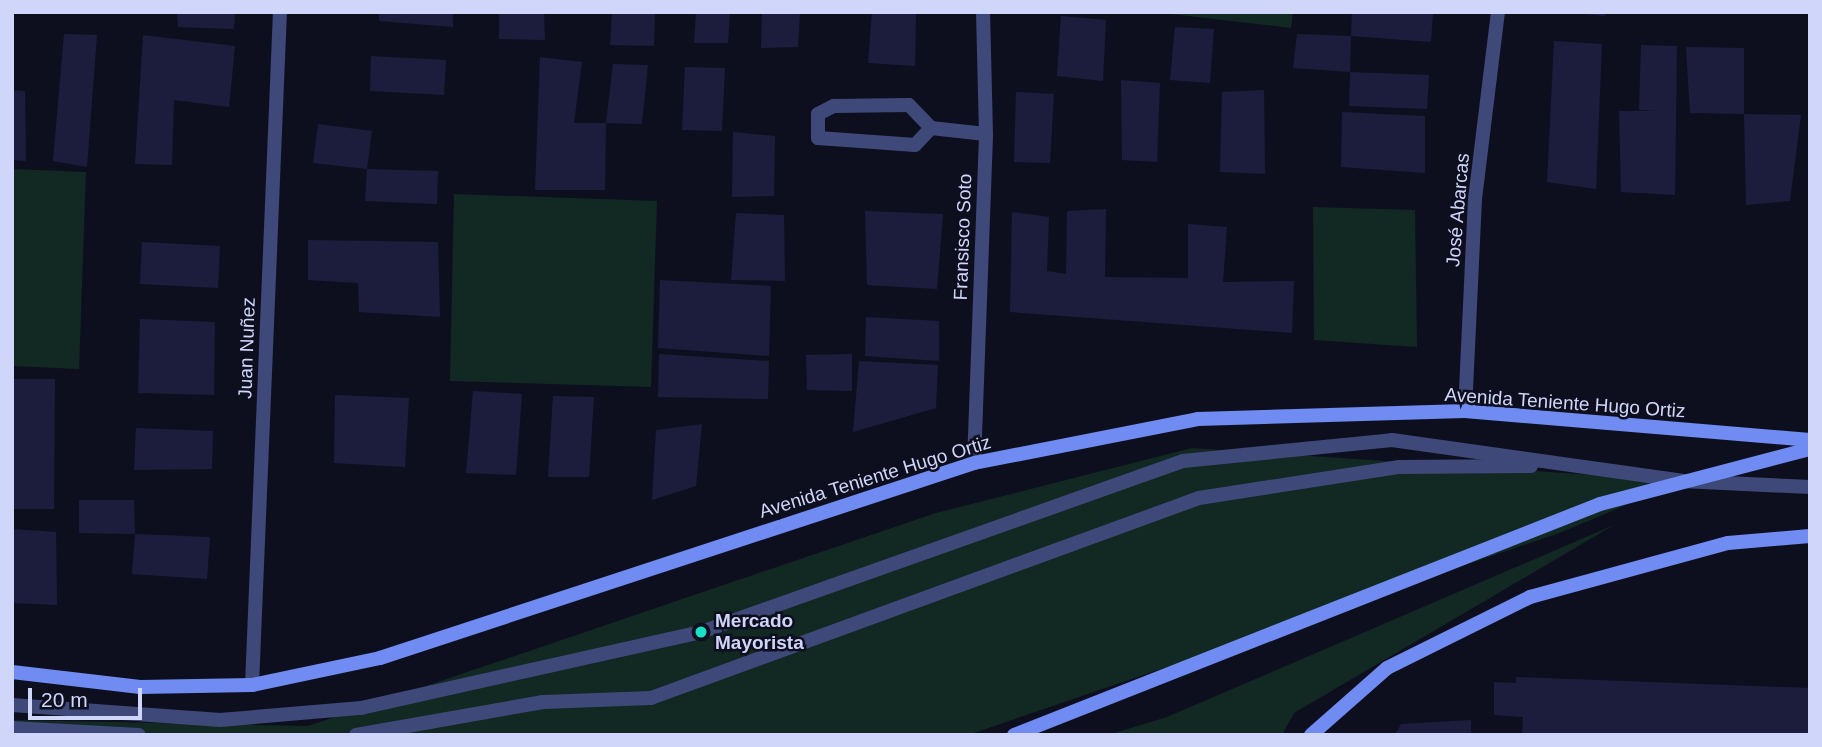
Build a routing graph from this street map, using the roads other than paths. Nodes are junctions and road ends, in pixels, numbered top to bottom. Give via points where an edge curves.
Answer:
1 (280, 12) edge
2 (983, 12) edge
3 (1497, 12) edge
4 (931, 128) junction
5 (986, 134) junction
6 (1465, 411) junction
7 (1810, 440) edge
8 (1810, 449) edge
9 (974, 463) junction
10 (1585, 466) junction
11 (1682, 481) junction
12 (1810, 487) edge
13 (1810, 536) edge
14 (12, 672) edge
15 (252, 685) junction
16 (12, 705) edge
17 (12, 728) edge
18 (139, 735) edge
19 (356, 735) edge
20 (1014, 735) edge
21 (1311, 735) edge

1 - 15 street, Juan Nuñez
2 - 5 street, Fransisco Soto
3 - 6 street, José Abarcas via 1475,198
4 - 4 street via 909,106 834,106 818,114 818,138 906,147 923,140
4 - 5 street
5 - 9 street, Fransisco Soto
6 - 7 main road, Avenida Teniente Hugo Ortiz
6 - 9 main road, Avenida Teniente Hugo Ortiz via 1198,419
8 - 11 main road
9 - 15 main road, Avenida Teniente Hugo Ortiz via 380,658
10 - 11 street
10 - 16 street via 1392,440 1183,461 701,632 361,708 220,720
10 - 19 street via 1400,467 1199,498 652,698 543,702
11 - 12 street
11 - 20 main road via 1600,504
13 - 21 main road via 1728,543 1530,597 1387,668
14 - 15 main road, Avenida Teniente Hugo Ortiz via 140,687
17 - 18 street

